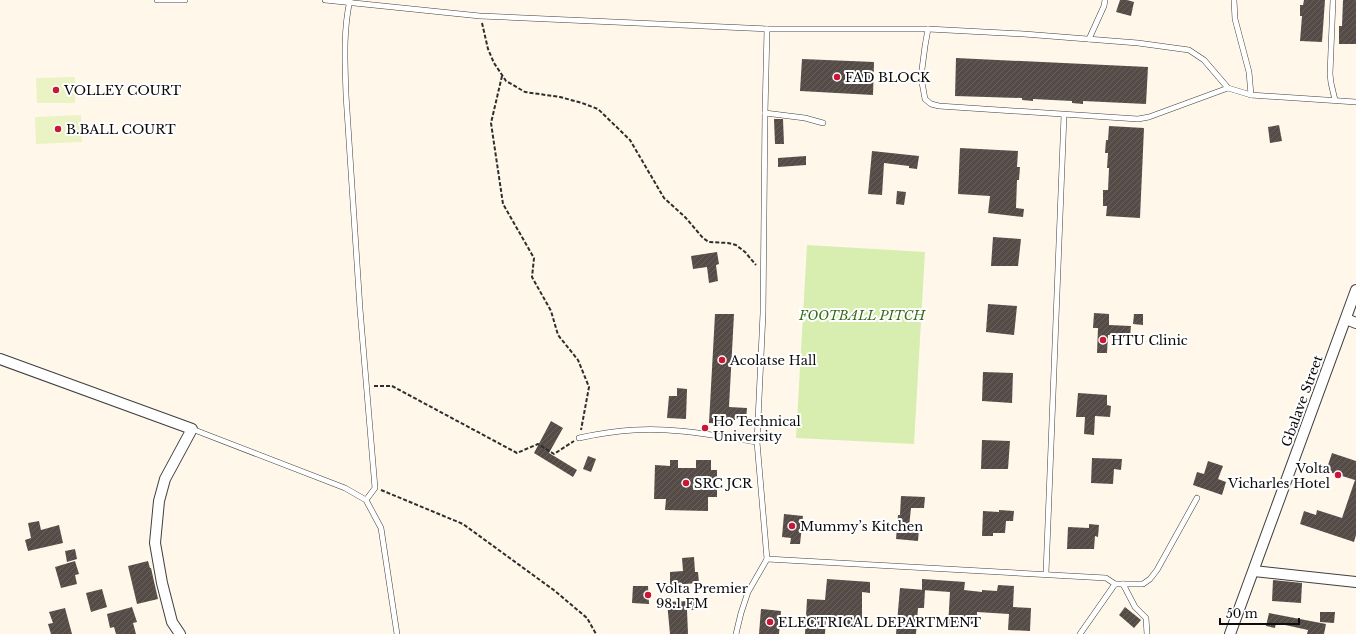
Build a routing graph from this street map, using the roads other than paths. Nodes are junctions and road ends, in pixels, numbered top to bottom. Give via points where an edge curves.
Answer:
1 (157, 0) edge
2 (185, 0) edge
3 (325, 0) edge
4 (1105, 0) edge
5 (1234, 0) edge
6 (1333, 0) edge
7 (350, 1) edge
8 (767, 29) junction
9 (928, 29) junction
10 (1089, 39) junction
11 (1228, 88) junction
12 (1251, 95) junction
13 (1335, 100) junction
14 (1356, 102) edge
15 (765, 113) junction
16 (1064, 115) junction
17 (822, 123) dead end
18 (1356, 290) edge
19 (1346, 319) junction
20 (1356, 323) edge
21 (0, 359) edge
22 (192, 429) junction
23 (579, 438) road end
24 (757, 442) junction
25 (1197, 498) dead end
26 (366, 500) junction
27 (768, 558) junction
28 (1254, 571) junction
29 (1046, 574) junction
30 (1356, 582) edge
31 (1115, 584) junction
32 (1123, 584) junction
33 (180, 634) edge
34 (397, 634) edge
35 (736, 634) edge
36 (1080, 634) edge
37 (1147, 634) edge
38 (1230, 634) edge

1 - 2 lane
3 - 7 lane
4 - 10 lane
5 - 12 lane via 1235,19 1249,72
6 - 13 lane via 1330,78
7 - 8 lane via 480,16
7 - 26 lane via 344,59 375,488
8 - 9 lane
8 - 15 lane
9 - 10 lane
9 - 16 lane via 921,77 925,99 931,104
10 - 11 lane via 1138,42 1189,50 1204,60
11 - 12 lane
11 - 16 lane via 1138,119
12 - 13 lane
13 - 14 lane
15 - 17 lane
15 - 24 lane via 763,313
16 - 29 lane
18 - 19 street, Gbalave Street
19 - 20 street
19 - 28 street, Gbalave Street
21 - 22 street
22 - 26 lane via 345,488
22 - 33 street via 165,479 155,543 172,622
23 - 24 lane via 605,433 650,430 698,432
24 - 27 lane
25 - 32 lane via 1150,579 1143,584
26 - 34 lane via 381,528
27 - 29 lane
27 - 35 lane via 748,592
28 - 30 street
28 - 38 street, Gbalave Street
29 - 31 lane via 1106,578
31 - 32 lane
31 - 36 lane
32 - 37 lane via 1135,607 1146,618

